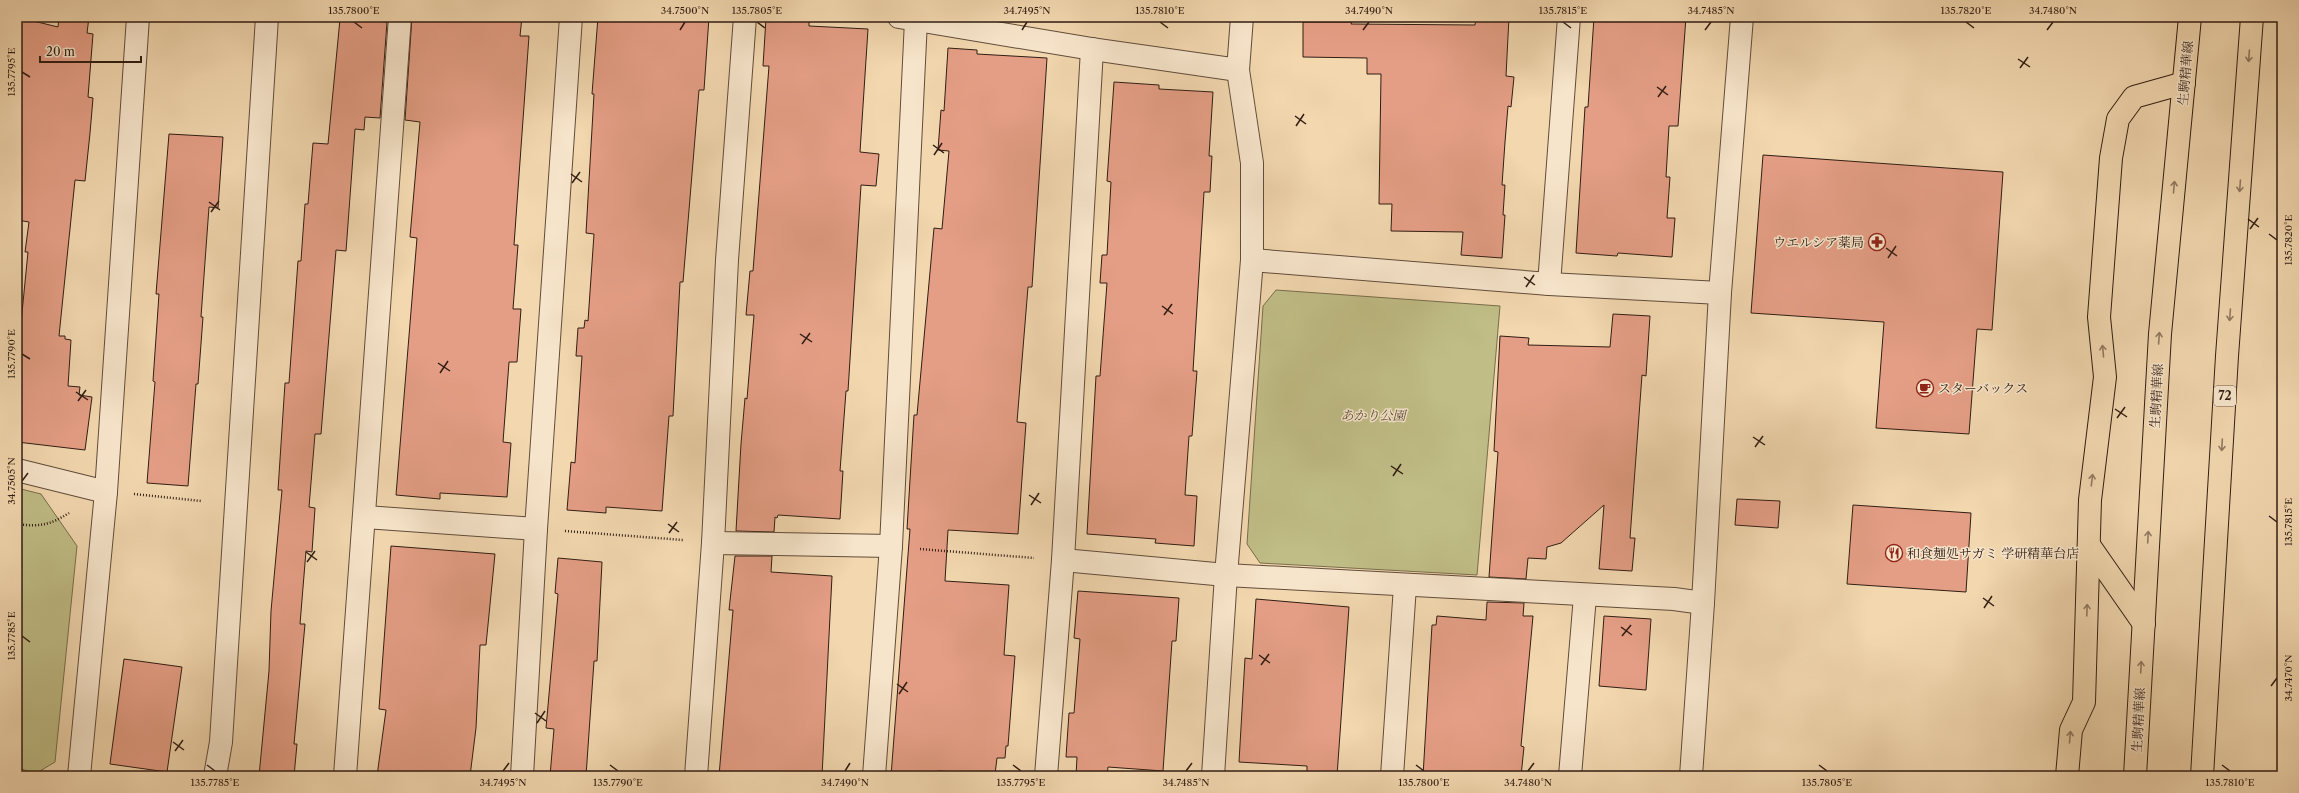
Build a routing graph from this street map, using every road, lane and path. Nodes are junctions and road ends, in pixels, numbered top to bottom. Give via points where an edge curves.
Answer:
1 (138, 17) edge
2 (266, 17) edge
3 (400, 17) edge
4 (571, 17) edge
5 (745, 17) edge
6 (1242, 17) edge
7 (1569, 17) edge
8 (1742, 17) edge
9 (2190, 17) edge
10 (2252, 17) edge
11 (908, 19) edge
12 (1092, 49) junction
13 (1238, 70) junction
14 (2184, 83) junction
15 (1252, 260) junction
16 (1549, 284) junction
17 (1720, 292) junction
18 (17, 470) edge
19 (106, 492) junction
20 (201, 501) dead end
21 (364, 517) junction
22 (17, 524) edge
23 (536, 529) junction
24 (713, 543) junction
25 (2089, 545) junction
26 (891, 546) junction
27 (1063, 560) junction
28 (1226, 575) junction
29 (1405, 586) junction
30 (1585, 596) junction
31 (1704, 603) junction
32 (2144, 624) junction
33 (79, 776) edge
34 (215, 776) edge
35 (345, 776) edge
36 (522, 776) edge
37 (696, 776) edge
38 (874, 776) edge
39 (1046, 776) edge
40 (1213, 776) edge
41 (1392, 776) edge
42 (1570, 776) edge
43 (1690, 776) edge
44 (2067, 776) edge
45 (2135, 776) edge
46 (2202, 776) edge

1 - 19 street
2 - 34 street via 221,734
3 - 21 street
4 - 23 street
5 - 24 street via 727,260
6 - 13 street
7 - 16 street
8 - 17 street
9 - 14 main road, 生駒精華線
10 -> 46 main road, 72 via 2227,356
11 - 12 street
11 - 26 street
12 - 13 street
12 - 27 street
13 - 15 street via 1252,163
25 -> 14 main road via 2090,500 2105,377 2100,310 2110,158 2118,119 2134,97
32 -> 14 main road, 生駒精華線 via 2160,334
15 - 16 street
15 - 28 street
16 - 17 street
17 - 31 street
18 - 19 street
19 - 20 path
19 - 22 path via 51,524
19 - 33 street via 83,758
21 - 23 street
21 - 35 street
23 - 24 path
23 - 36 street
24 - 26 street
24 - 37 street
25 - 32 main road
44 -> 25 main road via 2071,730 2084,702
26 - 27 path
26 - 38 street
27 - 28 street
27 - 39 street
28 - 29 street
28 - 40 street
29 - 30 street
29 - 41 street
30 - 31 street
30 - 42 street
31 - 43 street
45 -> 32 main road, 生駒精華線

